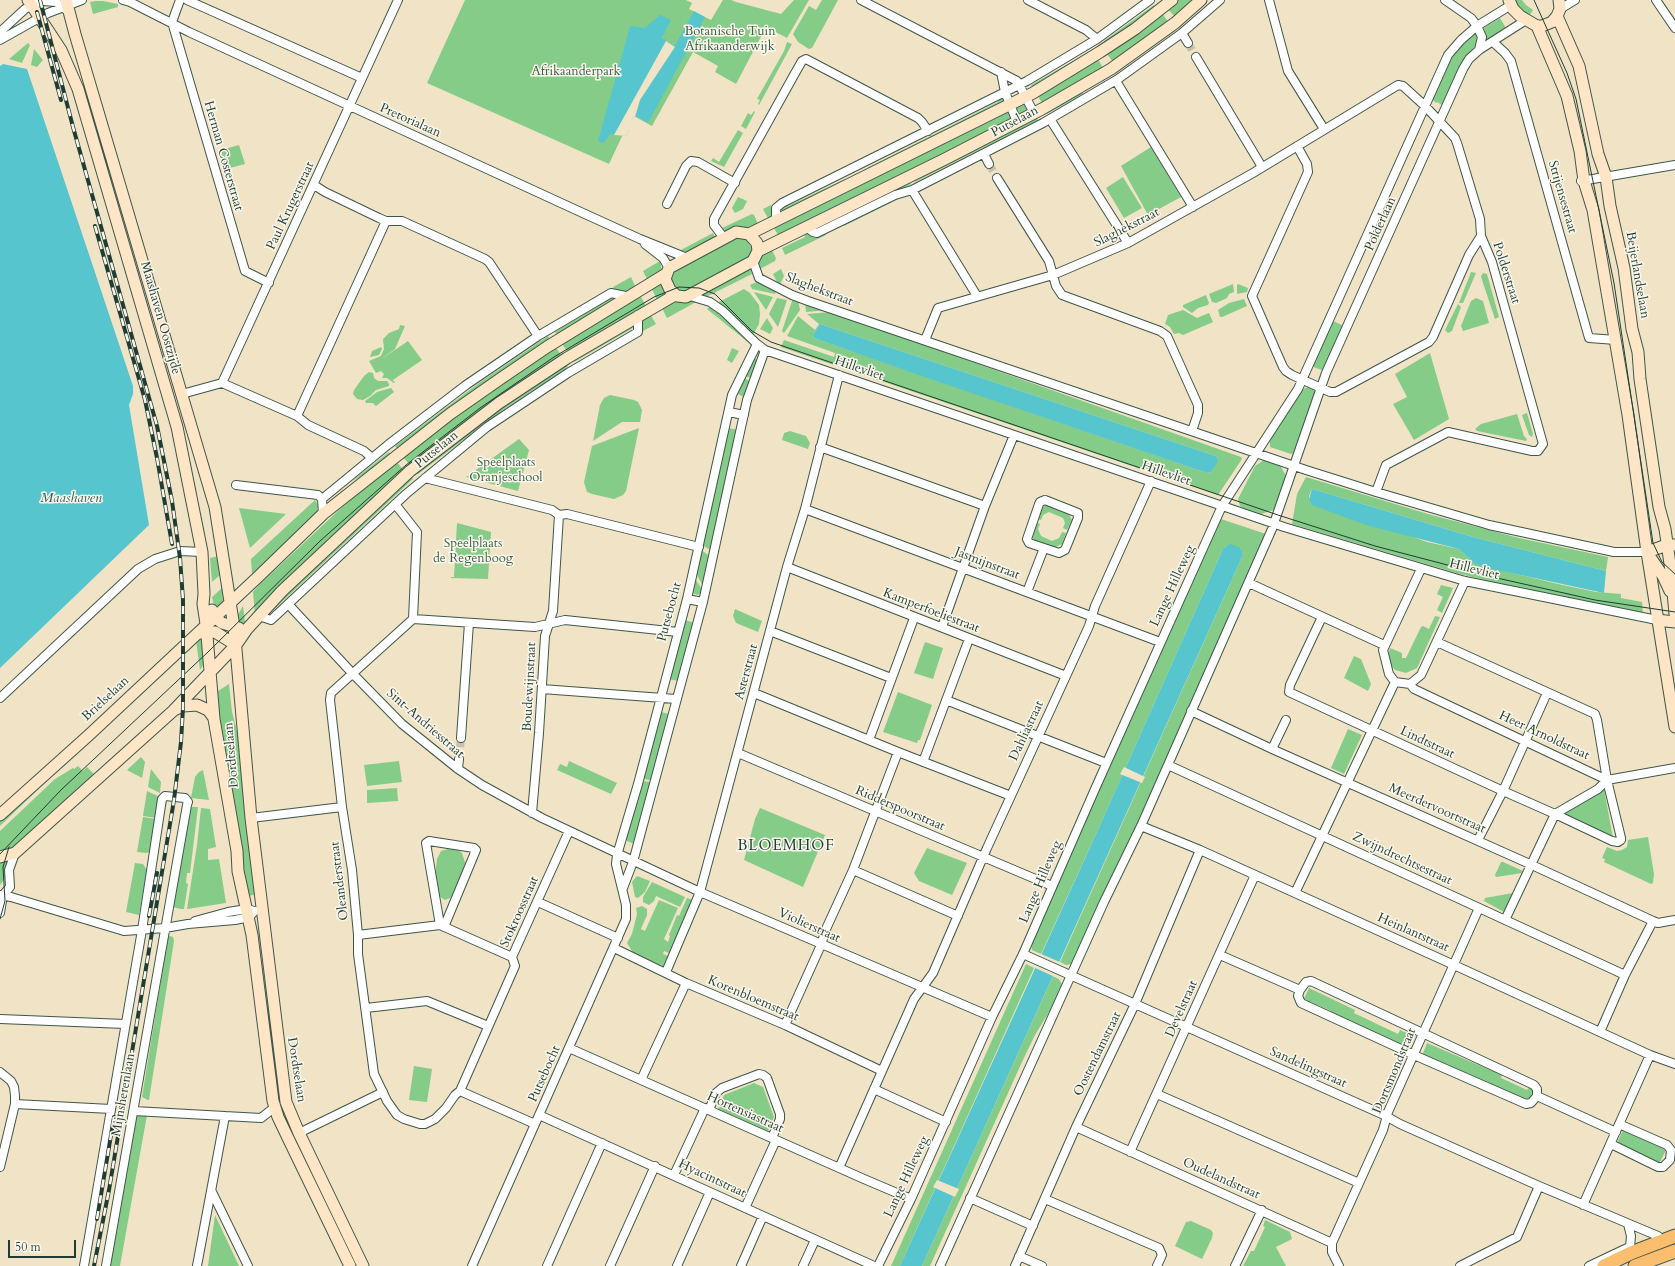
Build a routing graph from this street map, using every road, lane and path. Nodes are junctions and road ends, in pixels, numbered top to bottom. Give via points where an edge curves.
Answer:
1 (44, 0) edge
2 (82, 0) edge
3 (123, 0) edge
4 (136, 0) edge
5 (180, 0) edge
6 (187, 0) edge
7 (861, 0) edge
8 (1028, 0) edge
9 (1150, 0) edge
10 (1172, 0) edge
11 (1201, 0) edge
12 (1220, 0) edge
13 (1268, 0) edge
14 (1445, 0) edge
15 (1575, 0) edge
16 (1656, 0) edge
17 (395, 1) edge
18 (29, 3) edge
19 (62, 3) edge
20 (1510, 3) edge
21 (1559, 8) edge
22 (51, 12) junction
23 (150, 12) junction
24 (39, 18) junction
25 (1526, 20) junction
26 (172, 22) junction
27 (1477, 26) junction
28 (1537, 26) junction
29 (1675, 28) edge
30 (48, 29) junction
31 (0, 32) edge
32 (1182, 33) junction
33 (1097, 39) junction
34 (0, 40) edge
35 (1492, 42) junction
36 (1188, 43) tunnel mouth
37 (1479, 50) junction
38 (1196, 57) tunnel mouth
39 (1001, 72) junction
40 (362, 78) junction
41 (1117, 83) junction
42 (1020, 85) junction
43 (1005, 92) junction
44 (1026, 97) junction
45 (1010, 105) junction
46 (350, 106) junction
47 (1425, 106) junction
48 (1034, 113) junction
49 (1050, 119) junction
50 (1017, 122) junction
51 (1440, 122) junction
52 (1324, 130) junction
53 (928, 131) junction
54 (1297, 146) junction
55 (984, 154) junction
56 (989, 164) tunnel mouth
57 (1675, 165) edge
58 (1262, 167) junction
59 (1606, 177) junction
60 (997, 178) tunnel mouth
61 (1583, 181) junction
62 (735, 183) junction
63 (314, 185) junction
64 (912, 190) junction
65 (667, 204) dead end
66 (1193, 207) junction
67 (386, 221) junction
68 (776, 221) junction
69 (806, 228) junction
70 (749, 234) junction
71 (1481, 236) junction
72 (724, 238) junction
73 (640, 239) junction
74 (1128, 243) junction
75 (756, 256) junction
76 (687, 258) junction
77 (668, 271) junction
78 (1053, 275) junction
79 (269, 283) junction
80 (675, 295) junction
81 (690, 296) junction
82 (977, 296) junction
83 (630, 297) junction
84 (638, 315) junction
85 (538, 336) junction
86 (925, 340) junction
87 (1616, 340) junction
88 (757, 344) junction
89 (765, 350) junction
90 (839, 375) junction
91 (1302, 379) junction
92 (222, 383) junction
93 (1321, 388) junction
94 (182, 394) junction
95 (729, 412) junction
96 (744, 415) junction
97 (296, 416) junction
98 (1192, 431) junction
99 (1014, 435) junction
100 (820, 447) junction
101 (1255, 453) junction
102 (372, 458) junction
103 (1294, 466) junction
104 (425, 478) junction
105 (1151, 481) junction
106 (236, 485) dead end
107 (1376, 492) junction
108 (322, 499) junction
109 (395, 504) junction
110 (985, 506) junction
111 (1222, 506) junction
112 (805, 509) junction
113 (323, 514) junction
114 (559, 515) junction
115 (1274, 524) junction
116 (1671, 545) edge
117 (699, 547) junction
118 (1044, 548) junction
119 (202, 552) junction
120 (1647, 552) junction
121 (787, 567) junction
122 (963, 567) junction
123 (1421, 569) junction
124 (1465, 581) junction
125 (226, 582) junction
126 (1249, 583) junction
127 (244, 589) junction
128 (1027, 592) junction
129 (204, 594) junction
130 (687, 599) junction
131 (1673, 600) junction
132 (230, 602) junction
133 (703, 602) junction
134 (288, 604) junction
135 (1675, 614) edge
136 (215, 616) junction
137 (259, 616) junction
138 (1092, 616) junction
139 (1322, 617) junction
140 (914, 618) junction
141 (413, 619) junction
142 (1658, 620) junction
143 (1675, 622) edge
144 (469, 623) junction
145 (550, 624) junction
146 (234, 627) junction
147 (942, 627) junction
148 (207, 628) junction
149 (247, 629) junction
150 (770, 631) junction
151 (678, 632) junction
152 (969, 639) junction
153 (1160, 642) junction
154 (1437, 642) junction
155 (236, 645) junction
156 (1384, 645) junction
157 (211, 672) junction
158 (353, 674) junction
159 (1066, 676) junction
160 (892, 678) junction
161 (1395, 682) junction
162 (1410, 684) junction
163 (542, 689) junction
164 (754, 693) junction
165 (1547, 693) junction
166 (660, 697) junction
167 (0, 698) edge
168 (676, 699) junction
169 (946, 700) junction
170 (173, 711) junction
171 (1191, 711) junction
172 (214, 718) junction
173 (1286, 720) dead end
174 (1675, 727) edge
175 (1371, 730) junction
176 (1037, 736) junction
177 (461, 738) tunnel mouth
178 (869, 740) junction
179 (1525, 741) junction
180 (1272, 749) junction
181 (898, 752) junction
182 (738, 753) junction
183 (459, 759) tunnel mouth
184 (923, 762) junction
185 (1106, 763) junction
186 (1168, 765) junction
187 (1675, 768) edge
188 (458, 769) junction
189 (1607, 780) junction
190 (1346, 782) junction
191 (1503, 791) junction
192 (1011, 796) junction
193 (342, 807) junction
194 (876, 811) junction
195 (532, 813) junction
196 (1556, 814) junction
197 (0, 815) edge
198 (251, 818) junction
199 (1141, 826) junction
200 (570, 831) junction
201 (1322, 836) junction
202 (1478, 840) junction
203 (1200, 850) junction
204 (15, 852) junction
205 (618, 854) junction
206 (0, 857) edge
207 (984, 857) junction
208 (633, 862) junction
209 (1532, 865) junction
210 (853, 870) junction
211 (1255, 875) junction
212 (1052, 886) junction
213 (622, 889) junction
214 (700, 892) junction
215 (1, 894) edge
216 (1295, 894) junction
217 (538, 902) junction
218 (1479, 908) junction
219 (253, 912) junction
220 (0, 913) edge
221 (958, 916) junction
222 (1505, 920) junction
223 (1675, 920) edge
224 (1653, 921) junction
225 (442, 926) junction
226 (165, 928) junction
227 (142, 930) junction
228 (358, 935) junction
229 (618, 938) junction
230 (821, 945) junction
231 (614, 948) junction
232 (1026, 955) junction
233 (1220, 955) junction
234 (512, 957) junction
235 (1454, 964) junction
236 (666, 972) junction
237 (1072, 975) junction
238 (1626, 975) junction
239 (686, 983) junction
240 (923, 988) junction
241 (1300, 990) junction
242 (1135, 1004) junction
243 (366, 1008) junction
244 (992, 1017) junction
245 (0, 1019) edge
246 (125, 1024) junction
247 (785, 1025) junction
248 (488, 1026) junction
249 (1187, 1027) junction
250 (1600, 1032) junction
251 (1423, 1035) junction
252 (569, 1048) junction
253 (1414, 1055) junction
254 (1650, 1055) junction
255 (1675, 1064) edge
256 (882, 1071) junction
257 (0, 1072) edge
258 (641, 1080) junction
259 (874, 1089) junction
260 (383, 1092) junction
261 (460, 1092) junction
262 (1157, 1094) junction
263 (1537, 1096) junction
264 (15, 1104) junction
265 (275, 1107) junction
266 (112, 1109) junction
267 (707, 1109) junction
268 (134, 1111) junction
269 (539, 1115) junction
270 (225, 1116) junction
271 (1388, 1117) junction
272 (946, 1122) junction
273 (535, 1124) junction
274 (1619, 1124) junction
275 (1076, 1127) junction
276 (1616, 1132) junction
277 (299, 1133) junction
278 (774, 1139) junction
279 (602, 1143) junction
280 (1611, 1144) junction
281 (1130, 1152) junction
282 (655, 1166) junction
283 (0, 1167) edge
284 (839, 1168) junction
285 (674, 1175) junction
286 (1359, 1183) junction
287 (1539, 1186) junction
288 (212, 1192) junction
289 (710, 1192) junction
290 (970, 1198) junction
291 (911, 1199) junction
292 (1045, 1199) junction
293 (1583, 1205) junction
294 (745, 1208) junction
295 (1262, 1210) junction
296 (763, 1216) junction
297 (1628, 1224) junction
298 (1033, 1226) junction
299 (1675, 1230) edge
300 (1658, 1236) junction
301 (1675, 1236) edge
302 (815, 1240) junction
303 (1332, 1243) junction
304 (1630, 1247) junction
305 (1675, 1251) edge
306 (1019, 1256) junction
307 (1675, 1258) edge
308 (84, 1266) edge
309 (106, 1266) edge
310 (197, 1266) edge
311 (248, 1266) edge
312 (350, 1266) edge
313 (363, 1266) edge
314 (472, 1266) edge
315 (547, 1266) edge
316 (610, 1266) edge
317 (676, 1266) edge
318 (742, 1266) edge
319 (803, 1266) edge
320 (874, 1266) edge
321 (878, 1266) edge
322 (940, 1266) edge
323 (1015, 1266) edge
324 (1042, 1266) edge
325 (1157, 1266) edge
326 (1235, 1266) edge
327 (1339, 1266) edge
328 (1460, 1266) edge
329 (1589, 1266) edge
330 (1604, 1266) edge
331 (1634, 1266) edge
332 (1652, 1266) edge

1 - 18 street
1 - 19 street
2 - 19 street
3 - 23 street, Pretorialaan
4 - 23 street, Pretorialaan
5 - 26 street
6 - 40 street
7 - 39 street
8 - 33 street via 1086,30
9 - 33 street
10 - 44 main road, Putselaan via 1135,29
11 - 48 main road, Putselaan via 1111,69
12 - 32 street, Putselaan
13 - 52 street via 1288,72
14 - 27 street via 1471,18
15 - 21 street
16 - 29 street
17 - 40 street, Paul Krugerstraat
18 - 24 main road, Maashaven Oostzijde
18 - 31 street
19 - 22 street
19 - 94 main road, Maashaven Oostzijde via 71,22
20 - 25 main road via 1517,14
20 - 27 street
21 - 28 main road via 1553,21
21 - 59 main road, Beijerlandselaan via 1579,66 1598,154
22 - 24 street
22 - 30 street
23 - 26 street, Pretorialaan
24 - 30 main road, Maashaven Oostzijde
24 - 34 street
25 - 28 main road
25 - 35 street
26 - 46 street, Pretorialaan
26 - 79 street, Herman Costerstraat via 245,271
27 - 37 street via 1482,37
27 - 47 street via 1448,56
28 - 61 main road via 1567,96 1580,151
30 - 119 main road, Maashaven Oostzijde via 67,61 78,89 116,213 177,427
32 - 36 street
32 - 41 street, Putselaan
33 - 42 street
35 - 37 street
35 - 87 street, Strijensestraat via 1511,61 1589,338
37 - 51 street, Polderlaan via 1463,69
38 - 58 street
39 - 42 street
39 - 43 street
40 - 46 street, Paul Krugerstraat
41 - 49 street, Putselaan
41 - 66 street
42 - 43 street
42 - 44 street
43 - 45 street
43 - 53 street
44 - 45 main road, Putselaan
44 - 48 street
45 - 50 street
45 - 68 main road, Putselaan
46 - 63 street, Paul Krugerstraat
46 - 73 street, Pretorialaan
47 - 51 street, Polderstraat
47 - 52 street, Slaghekstraat via 1403,86 1398,85
47 - 91 street, Polderlaan
48 - 50 main road, Putselaan
49 - 55 street, Putselaan
49 - 74 street
50 - 69 main road, Putselaan
51 - 71 street, Polderstraat via 1457,143 1480,219
51 - 93 street, Polderlaan
52 - 54 street, Slaghekstraat
53 - 62 street via 918,118 806,59 802,61
53 - 68 street via 782,203 776,208
54 - 58 street, Slaghekstraat
54 - 91 street via 1307,164 1308,172 1252,296 1286,371
55 - 56 street
55 - 64 street, Putselaan
57 - 59 street
58 - 66 street, Slaghekstraat
59 - 61 street
59 - 116 main road, Beijerlandselaan via 1624,268 1657,492
60 - 78 street via 1049,261
61 - 87 main road via 1593,210
62 - 65 street via 698,162 691,161
62 - 72 street via 714,219 714,224
63 - 67 street
63 - 79 street, Paul Krugerstraat
64 - 69 street, Putselaan via 895,195 817,233
64 - 82 street
66 - 74 street, Slaghekstraat
67 - 85 street via 402,221 489,262
67 - 97 street
68 - 70 main road, Putselaan
69 - 75 main road, Putselaan
70 - 72 main road, Putselaan via 736,232
70 - 75 main road via 757,243
71 - 93 street via 1469,255 1429,342 1336,392
71 - 107 street, Polderstraat via 1492,262 1542,438 1542,447 1538,451 1532,451 1448,432 1386,466
72 - 76 main road, Putselaan
73 - 76 street, Pretorialaan
73 - 77 street, Pretorialaan via 663,258
74 - 78 street, Slaghekstraat
75 - 81 main road, Putselaan
75 - 86 street, Slaghekstraat via 759,278 792,295
76 - 77 main road, Putselaan
77 - 80 main road via 667,286
77 - 83 main road, Putselaan
78 - 82 street, Slaghekstraat
78 - 98 street via 1058,291 1066,297 1165,333 1198,405
79 - 92 street, Paul Krugerstraat
80 - 81 main road via 683,298
80 - 84 main road, Putselaan
81 - 88 street, Hillevliet via 710,302 723,311
82 - 86 street, Slaghekstraat via 938,308
83 - 85 street via 611,293
83 - 113 main road, Putselaan via 500,378
84 - 104 street, Putselaan via 638,332 568,373 493,423
84 - 137 main road, Putselaan via 506,399 410,471 336,539
85 - 102 street via 466,385
86 - 98 street
87 - 120 main road
88 - 89 street, Hillevliet
88 - 95 street, Putsebocht via 732,395
89 - 90 street, Hillevliet
89 - 96 street
90 - 99 street, Hillevliet
90 - 100 street, Asterstraat
91 - 93 street
91 - 101 street, Polderlaan
92 - 94 street
92 - 97 street
93 - 103 street, Polderlaan
94 - 125 main road, Maashaven Oostzijde via 215,506
95 - 96 street
95 - 117 street, Putsebocht
96 - 133 street
97 - 102 street via 308,425 364,451
98 - 101 street
99 - 105 street, Hillevliet
99 - 110 street
100 - 110 street
100 - 112 street, Asterstraat
101 - 103 street
101 - 111 street, Polderlaan
102 - 108 street
103 - 107 street
103 - 115 street, Polderlaan
104 - 109 street, Putselaan
104 - 114 street via 552,510
105 - 111 street, Hillevliet
105 - 138 street, Dahliastraat
106 - 108 street via 318,495
107 - 120 street via 1489,525 1546,538 1614,552
108 - 113 street
109 - 134 street, Putselaan
109 - 141 street via 418,532
110 - 122 street
111 - 115 street, Hillevliet
111 - 153 street, Lange Hilleweg
112 - 121 street, Asterstraat
112 - 122 street, Jasmijnstraat
113 - 127 main road, Putselaan
114 - 117 street via 566,514
114 - 145 street, Boudewijnstraat
115 - 123 street, Hillevliet
115 - 126 street
116 - 120 main road
116 - 131 main road, Beijerlandselaan
117 - 130 street, Putsebocht
118 - 118 street via 1059,553 1065,550 1078,518 1076,511 1045,500 1040,502 1027,537 1029,543
118 - 128 street
119 - 129 main road, Maashaven Oostzijde
119 - 167 street via 180,551 162,556 138,569
120 - 131 main road via 1664,576
120 - 142 main road
121 - 140 street, Kamperfoeliestraat
121 - 150 street, Asterstraat
122 - 128 street, Jasmijnstraat
122 - 147 street
123 - 124 street, Hillevliet
123 - 156 street
124 - 142 street, Hillevliet
124 - 154 street
125 - 127 main road via 237,589
125 - 132 main road, Maashaven Oostzijde
126 - 139 street
126 - 171 street
127 - 132 main road, Putselaan
128 - 138 street, Jasmijnstraat
129 - 136 main road
129 - 148 main road, Maashaven Oostzijde
130 - 133 street
130 - 151 street, Putsebocht
131 - 135 main road
132 - 136 main road, Brielselaan
132 - 146 main road, Dordtselaan
133 - 168 street
134 - 137 street, Putselaan via 271,620
134 - 158 street, Sint-Andriesstraat
136 - 146 main road via 224,624
136 - 148 main road, Brielselaan
137 - 149 main road, Putselaan
138 - 153 street, Jasmijnstraat
138 - 159 street, Dahliastraat
139 - 156 street
139 - 175 street, Lindtstraat via 1289,692
140 - 147 street, Kamperfoeliestraat
140 - 160 street
141 - 144 street
141 - 158 street
142 - 143 main road
142 - 174 main road
144 - 145 street via 535,627
144 - 177 street
145 - 151 street via 565,620
145 - 163 street, Boudewijnstraat via 545,636
146 - 149 main road
146 - 155 main road, Dordtselaan
147 - 152 street, Kamperfoeliestraat
148 - 155 main road
148 - 157 main road, Dordtselaan
148 - 197 main road, Brielselaan via 194,635
149 - 155 main road, Putselaan
150 - 160 street
150 - 164 street, Asterstraat
151 - 166 street, Putsebocht
152 - 159 street, Kamperfoeliestraat
152 - 169 street
153 - 185 street, Lange Hilleweg
154 - 162 street via 1421,675
154 - 165 street
155 - 157 main road
155 - 198 main road, Dordtselaan
156 - 161 street via 1383,654 1387,669
157 - 170 main road
157 - 172 main road, Dordtselaan
158 - 188 street, Sint-Andriesstraat via 402,724
158 - 193 street, Oleanderstraat via 330,697
159 - 176 street, Dahliastraat
160 - 178 street
161 - 162 street
161 - 175 street
162 - 179 street, Heer Arnoldstraat via 1414,689
163 - 166 street
163 - 195 street, Boudewijnstraat
164 - 178 street
164 - 182 street, Asterstraat
165 - 179 street
165 - 189 street via 1595,714
166 - 168 street
166 - 205 street, Putsebocht
168 - 208 street
169 - 176 street
169 - 184 street
170 - 172 main road via 183,706 197,705 208,710
170 - 204 main road
171 - 180 street, Meerdervoortstraat
171 - 186 street
172 - 219 main road, Dordtselaan via 238,851 238,870
173 - 180 street
175 - 190 street
175 - 191 street, Lindtstraat
176 - 185 street
176 - 192 street, Dahliastraat
178 - 181 street
179 - 189 street, Heer Arnoldstraat
179 - 191 street
180 - 190 street, Meerdervoortstraat
181 - 184 street
181 - 194 street
182 - 194 street, Ridderspoorstraat
182 - 214 street, Asterstraat
183 - 188 street
184 - 192 street
185 - 212 street, Lange Hilleweg
186 - 199 street
186 - 201 street, Zwijndrechtsestraat
187 - 189 street
188 - 195 street, Sint-Andriesstraat
189 - 196 street via 1598,789
189 - 196 street, Lindtstraat via 1620,842 1612,841
190 - 201 street
190 - 202 street, Meerdervoortstraat
191 - 196 street, Lindtstraat
191 - 202 street
192 - 207 street, Dahliastraat
193 - 198 street
193 - 228 street, Oleanderstraat via 352,870
194 - 207 street, Ridderspoorstraat
194 - 210 street
195 - 200 street, Sint-Andriesstraat
196 - 209 street
198 - 219 main road, Dordtselaan
199 - 203 street, Heinlantstraat
199 - 237 street
200 - 205 street, Sint-Andriesstraat
200 - 217 street, Stokroosstraat
201 - 216 street
201 - 218 street, Zwijndrechtsestraat
202 - 209 street, Meerdervoortstraat
203 - 211 street, Heinlantstraat
203 - 242 street, Oostendamstraat
204 - 206 main road
204 - 215 street via 9,870 10,887
205 - 208 street, Violierstraat
205 - 213 street, Putsebocht via 616,864
207 - 212 street, Ridderspoorstraat
207 - 221 street, Dahliastraat
208 - 213 street
208 - 214 street, Violierstraat
209 - 222 street
209 - 224 street, Meerdervoortstraat
210 - 221 street
210 - 230 street
211 - 216 street, Heinlantstraat
211 - 233 street, Develstraat
212 - 232 street, Lange Hilleweg
213 - 229 street, Putsebocht via 627,912
214 - 230 street, Violierstraat
214 - 236 street, Asterstraat
215 - 220 street
215 - 227 street via 124,931
216 - 235 street, Heinlantstraat
217 - 229 street
217 - 234 street, Stokroosstraat
218 - 222 street, Zwijndrechtsestraat
218 - 235 street, Dortsmondstraat
219 - 226 street via 205,917 188,924
219 - 265 main road, Dordtselaan
219 - 277 main road, Dordtselaan via 287,1107
221 - 240 street, Dahliastraat via 933,973
222 - 238 street, Zwijndrechtsestraat
223 - 224 street, Meerdervoortstraat via 1658,923
224 - 238 street
225 - 225 street via 476,850 429,841 426,843
225 - 228 street
225 - 234 street
226 - 227 street
226 - 227 street, Mijnsherenlaan via 188,802 185,798 165,796 162,799
226 - 268 street, Mijnsherenlaan
227 - 246 street, Mijnsherenlaan
228 - 243 street, Oleanderstraat via 358,954
229 - 231 street, Putsebocht
230 - 240 street, Violierstraat
230 - 247 street
231 - 236 street, Korenbloemstraat
231 - 252 street, Putsebocht
232 - 237 street, Sandelingstraat
232 - 244 street, Lange Hilleweg
233 - 241 street
233 - 249 street, Develstraat
234 - 248 street, Stokroosstraat via 515,966
235 - 250 street, Heinlantstraat
235 - 251 street, Dortsmondstraat
236 - 239 street, Korenbloemstraat
237 - 242 street, Sandelingstraat
237 - 290 street
238 - 250 street
239 - 247 street, Korenbloemstraat
239 - 258 street
240 - 244 street, Violierstraat
240 - 256 street, Dahliastraat via 914,999
241 - 251 street via 1306,982 1311,981
241 - 253 street via 1298,996 1301,1003
242 - 249 street, Sandelingstraat
242 - 275 street, Oostendamstraat
243 - 248 street via 427,1001
243 - 260 street, Oleanderstraat via 374,1074
244 - 272 street, Lange Hilleweg
245 - 246 street
246 - 266 street, Mijnsherenlaan
247 - 256 street, Korenbloemstraat
248 - 261 street, Stokroosstraat
249 - 262 street, Develstraat
249 - 271 street, Sandelingstraat
250 - 254 street, Heinlantstraat
251 - 253 street, Dortsmondstraat
251 - 263 street via 1534,1086 1537,1089
252 - 258 street, Hortensiastraat
252 - 269 street, Putsebocht
253 - 263 street via 1526,1104 1531,1103
253 - 271 street, Dortsmondstraat
254 - 255 street, Heinlantstraat
254 - 274 street
256 - 259 street, Dahliastraat
257 - 264 street via 14,1087
258 - 267 street, Hortensiastraat
259 - 272 street
259 - 284 street, Dahliastraat
260 - 261 street, Oleanderstraat via 397,1115 425,1124 435,1119
260 - 277 street
261 - 273 street
262 - 281 street, Develstraat
262 - 286 street
263 - 276 street
264 - 266 street, Mijnsherenlaan
264 - 283 street
265 - 270 street via 261,1118
265 - 312 main road, Dordtselaan
266 - 308 street, Mijnsherenlaan
267 - 278 street, Hortensiastraat
267 - 278 street via 722,1088 759,1074 763,1075 767,1078 780,1114
267 - 285 street
268 - 270 street
268 - 309 street, Mijnsherenlaan
269 - 273 street, Putsebocht
269 - 279 street, Hyacintstraat
270 - 288 street
271 - 286 street, Dortsmondstraat
271 - 287 street, Sandelingstraat
272 - 291 street, Lange Hilleweg
273 - 314 street, Putsebocht
274 - 276 street
274 - 280 street via 1667,1145 1671,1150 1670,1160 1663,1167 1658,1167
275 - 281 street, Oudelandstraat
275 - 292 street, Oostendamstraat
276 - 280 street
277 - 313 main road, Dordtselaan
278 - 284 street, Hortensiastraat
278 - 294 street
279 - 282 street, Hyacintstraat
279 - 315 street
280 - 293 street
281 - 295 street, Oudelandstraat
282 - 285 street, Hyacintstraat
282 - 316 street
284 - 291 street, Hortensiastraat
285 - 289 street, Hyacintstraat
286 - 303 street, Dortsmondstraat
287 - 293 street, Sandelingstraat
287 - 328 street via 1517,1237
288 - 310 street
288 - 311 street
289 - 294 street, Hyacintstraat
289 - 317 street
290 - 298 street
290 - 322 street
291 - 321 street, Lange Hilleweg
292 - 298 street, Oostendamstraat
292 - 325 street via 1159,1248 1162,1255
293 - 297 street, Sandelingstraat
294 - 296 street, Hyacintstraat
295 - 303 street, Oudelandstraat
295 - 326 street
296 - 302 street, Hyacintstraat
296 - 318 street
297 - 300 street, Sandelingstraat
297 - 304 street
298 - 306 street, Oostendamstraat
299 - 300 street
300 - 304 street
301 - 330 main road
302 - 319 street
302 - 320 street, Hyacintstraat
303 - 327 street via 1332,1252
304 - 329 street
305 - 331 main road
306 - 323 street, Oostendamstraat
306 - 324 street
307 - 332 street

